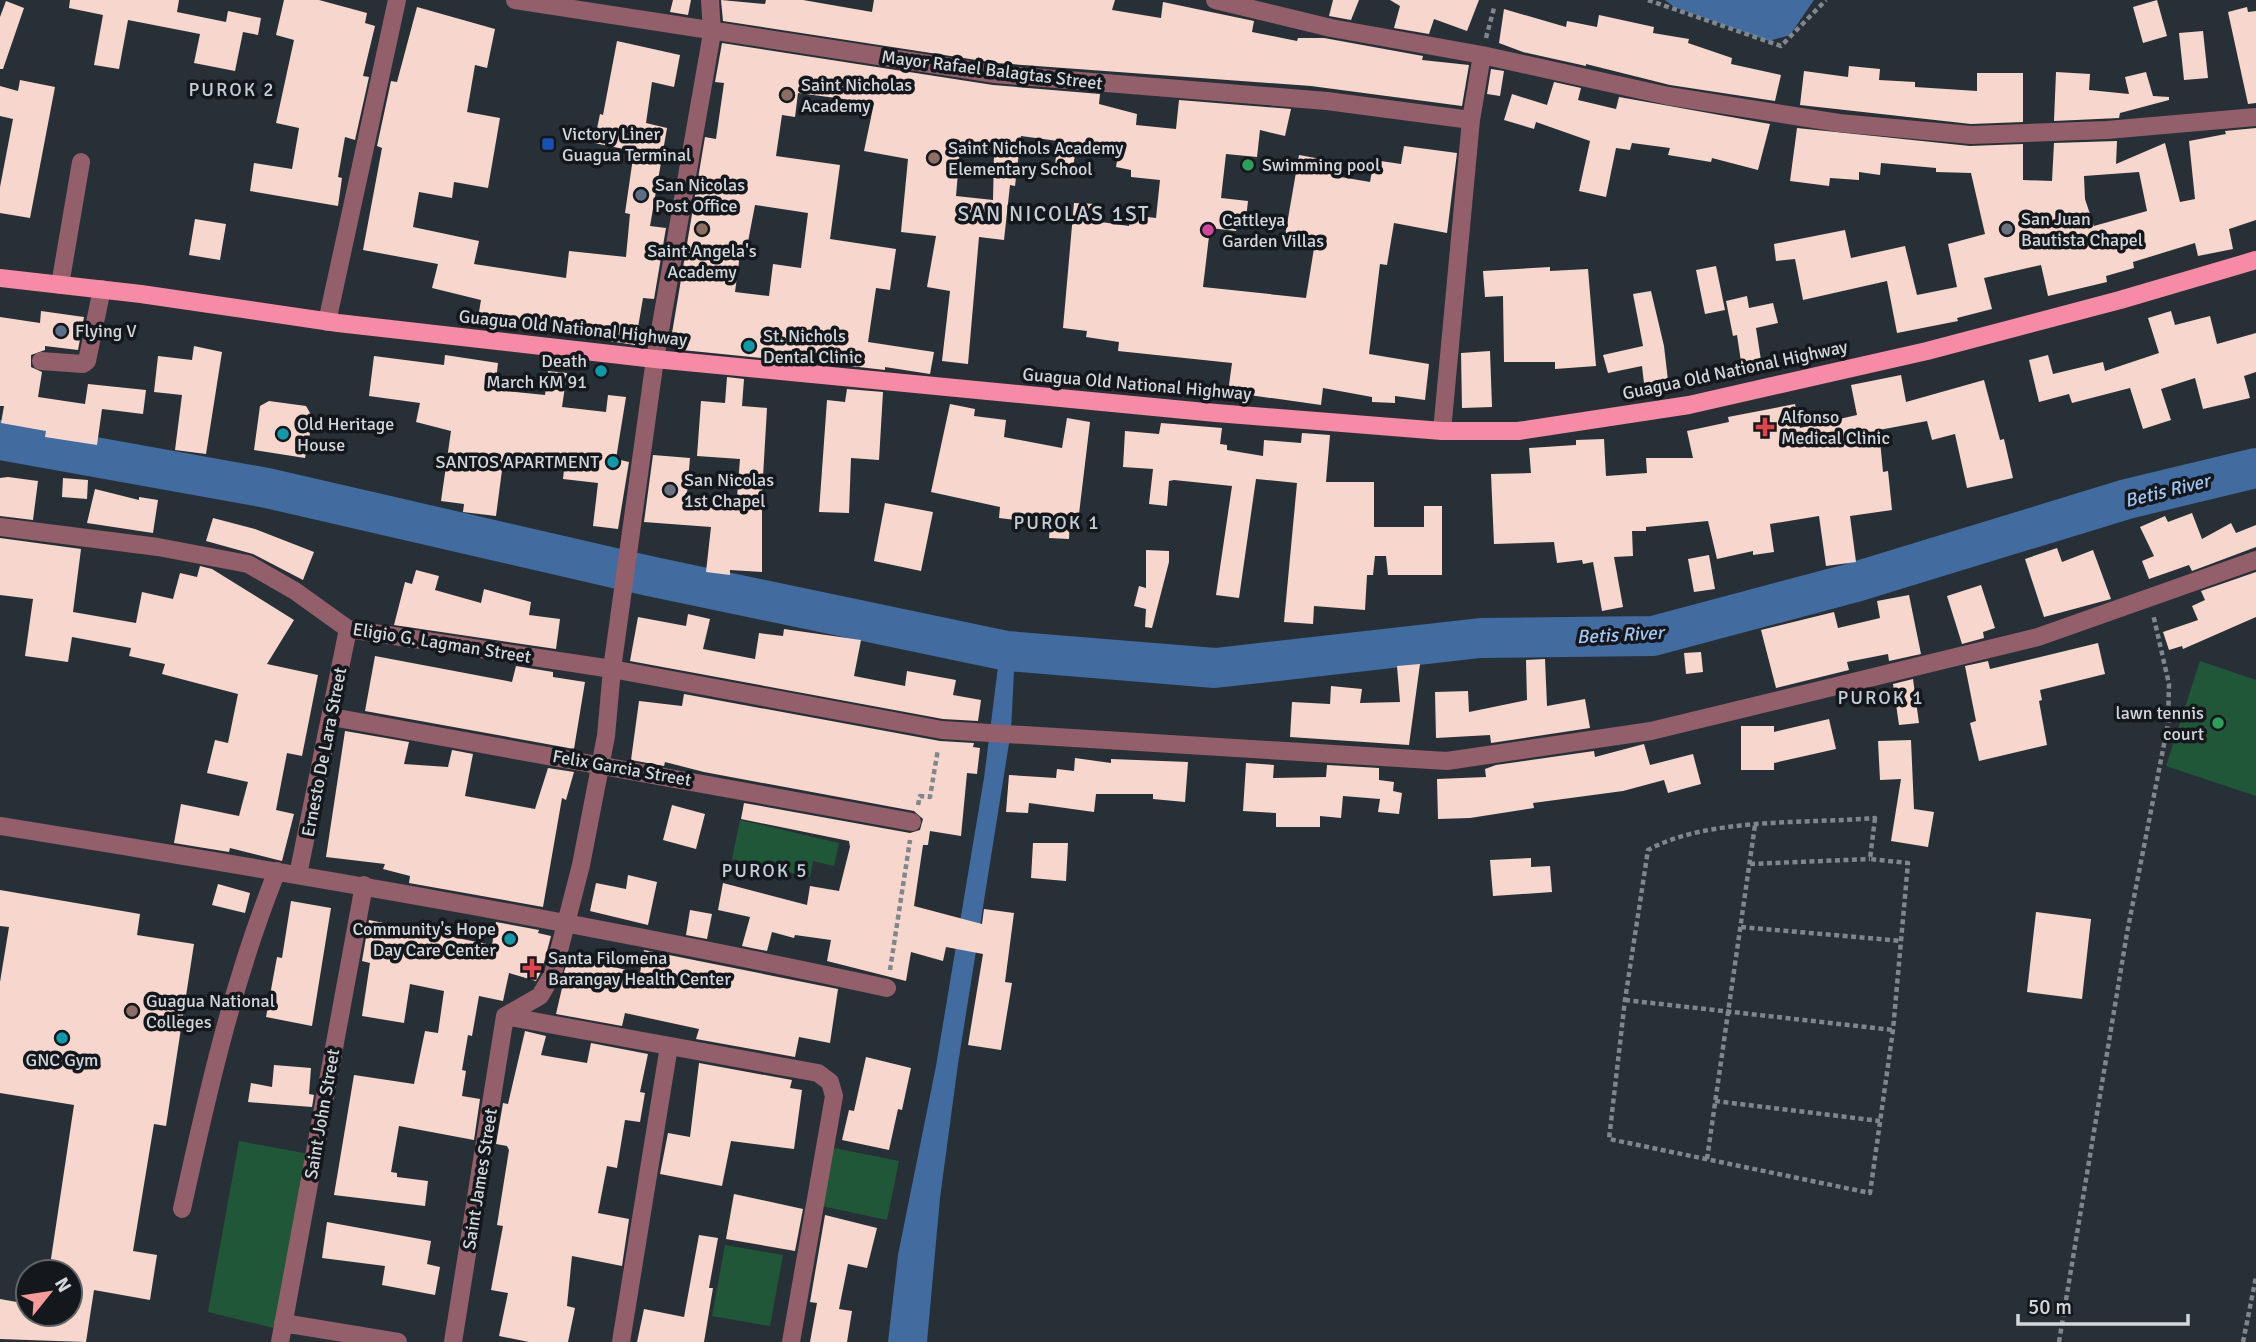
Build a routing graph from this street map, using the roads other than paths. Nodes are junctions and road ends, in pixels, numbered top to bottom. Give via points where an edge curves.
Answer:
1 (397, 0) edge
2 (515, 0) edge
3 (710, 0) edge
4 (1215, 0) edge
5 (712, 33) junction
6 (1482, 55) junction
7 (2256, 117) edge
8 (1471, 120) junction
9 (81, 162) dead end
10 (2256, 260) edge
11 (0, 278) edge
12 (60, 285) junction
13 (102, 289) junction
14 (327, 322) junction
15 (654, 359) junction
16 (41, 361) dead end
17 (1442, 431) junction
18 (0, 527) edge
19 (2256, 560) edge
20 (348, 629) junction
21 (612, 669) junction
22 (332, 717) junction
23 (599, 763) junction
24 (912, 822) road end
25 (0, 826) edge
26 (277, 871) junction
27 (298, 875) junction
28 (364, 885) junction
29 (568, 923) junction
30 (887, 988) road end
31 (505, 1016) junction
32 (669, 1046) junction
33 (182, 1209) dead end
34 (283, 1322) junction
35 (280, 1342) edge
36 (398, 1342) edge
37 (453, 1342) edge
38 (621, 1342) edge
39 (791, 1342) edge

1 - 14 street
2 - 5 street, Mayor Rafael Balagtas Street
3 - 5 street
4 - 6 street via 1331,28
5 - 8 street, Mayor Rafael Balagtas Street via 995,74 1327,101
5 - 15 street
6 - 7 street via 1725,107 1970,135 2107,130
6 - 8 street
8 - 17 street
9 - 12 street
10 - 17 main road, Guagua Old National Highway via 1927,351 1689,405 1518,431
11 - 12 main road, Guagua Old National Highway
12 - 13 main road, Guagua Old National Highway
13 - 14 main road, Guagua Old National Highway
13 - 16 street via 87,361
14 - 15 main road, Guagua Old National Highway
15 - 17 main road, Guagua Old National Highway
15 - 21 street
18 - 20 street, Eligio G. Lagman Street via 158,547 248,564
19 - 21 street, Eligio G. Lagman Street via 2038,637 1651,731 1447,761 942,730
20 - 21 street, Eligio G. Lagman Street
20 - 22 street, Ernesto De Lara Street
21 - 23 street
22 - 23 street, Felix Garcia Street
22 - 27 street, Ernesto De Lara Street
23 - 24 street, Felix Garcia Street
23 - 29 street
25 - 26 street
26 - 27 street
26 - 33 street via 253,932 208,1089
27 - 28 street
28 - 29 street
28 - 34 street, Saint John Street
29 - 30 street
29 - 31 street via 553,974 540,996
31 - 32 street
31 - 37 street, Saint James Street
32 - 38 street
32 - 39 street via 818,1073 833,1088
34 - 35 street, Saint John Street
34 - 36 street

